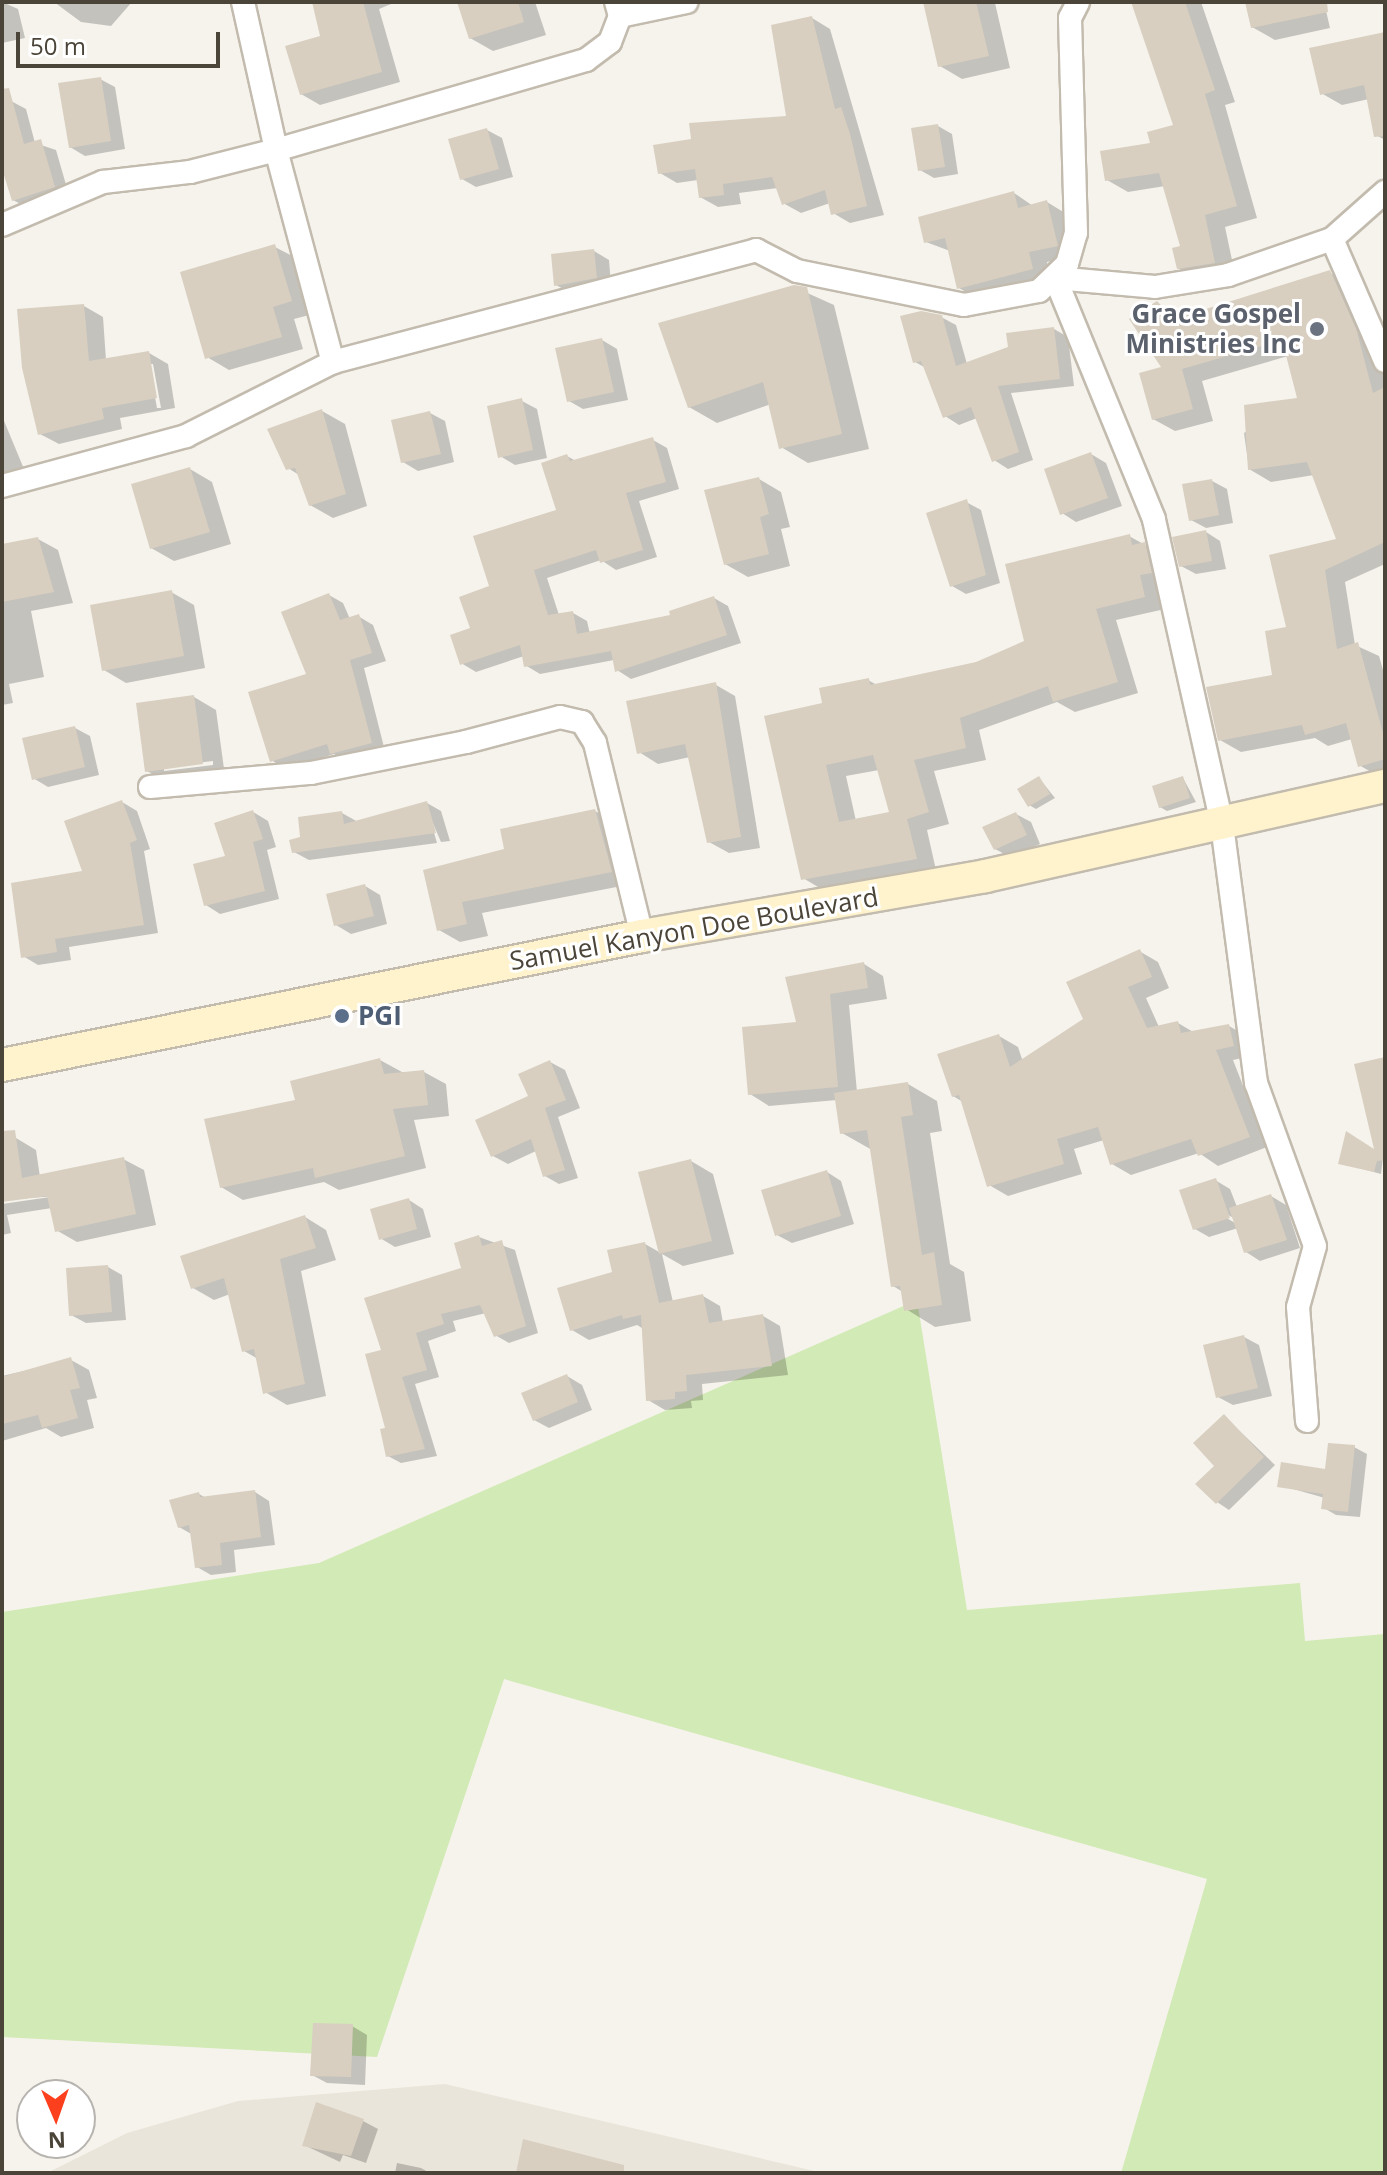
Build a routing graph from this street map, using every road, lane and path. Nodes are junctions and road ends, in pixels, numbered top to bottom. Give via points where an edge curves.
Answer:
1 (243, 2) edge
2 (687, 2) edge
3 (1078, 2) edge
4 (618, 9) edge
5 (276, 150) junction
6 (1385, 192) edge
7 (2, 225) edge
8 (1332, 239) junction
9 (1055, 278) junction
10 (1385, 361) edge
11 (333, 362) junction
12 (2, 486) edge
13 (1385, 786) edge
14 (150, 787) dead end
15 (1222, 824) junction
16 (642, 936) junction
17 (2, 1065) edge
18 (1307, 1421) dead end

1 - 5 street
2 - 4 street
3 - 9 street via 1070,18 1076,233 1067,264
4 - 5 street via 610,42 586,60
5 - 7 street via 190,172 103,182
5 - 11 street
6 - 8 street
8 - 9 street via 1228,275 1155,287
8 - 10 street
9 - 11 street via 1039,291 964,305 797,271 756,250
9 - 15 street via 1154,519
11 - 12 street via 186,436
13 - 15 street, Samuel Kanyon Doe Boulevard
14 - 16 street via 311,773 560,717 582,722 595,743
15 - 16 street, Samuel Kanyon Doe Boulevard via 985,876
15 - 18 street via 1256,1083 1315,1246 1298,1307
16 - 17 street, Samuel Kanyon Doe Boulevard

